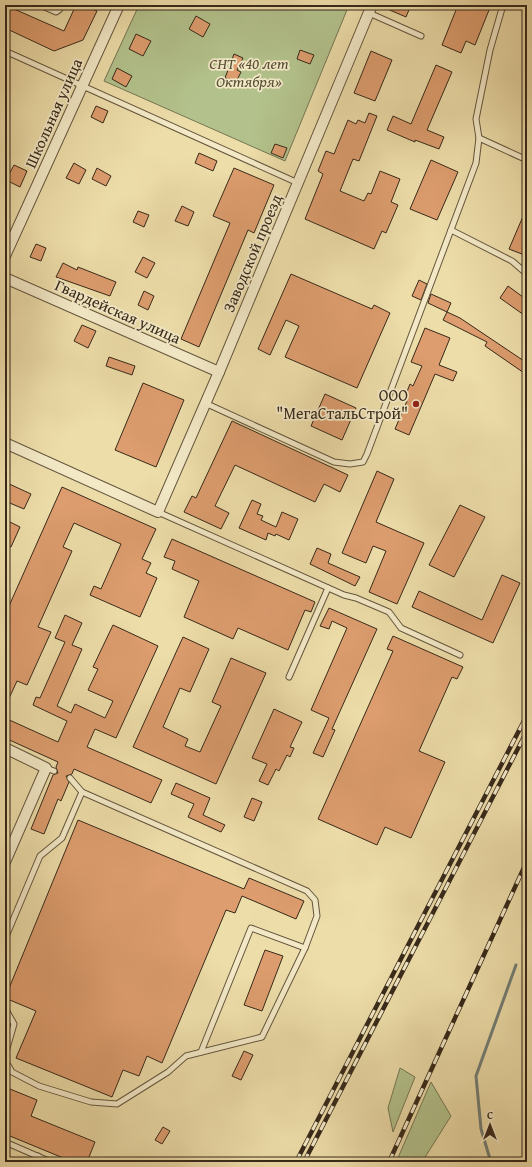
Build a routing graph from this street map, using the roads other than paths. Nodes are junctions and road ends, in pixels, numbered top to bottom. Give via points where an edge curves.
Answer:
1 (40, 5) edge
2 (63, 5) edge
3 (119, 5) edge
4 (503, 5) edge
5 (370, 9) edge
6 (421, 36) dead end
7 (5, 51) edge
8 (82, 87) junction
9 (479, 138) junction
10 (527, 160) edge
11 (298, 183) junction
12 (451, 230) junction
13 (5, 256) edge
14 (527, 274) edge
15 (5, 278) edge
16 (219, 372) junction
17 (205, 403) junction
18 (5, 443) edge
19 (158, 512) junction
20 (328, 588) junction
21 (460, 655) dead end
22 (289, 677) dead end
23 (5, 748) edge
24 (70, 778) dead end
25 (82, 792) junction
26 (5, 862) edge
27 (5, 939) edge
28 (305, 948) junction
29 (5, 1008) edge
30 (201, 1052) junction
31 (5, 1055) edge
32 (5, 1060) edge
33 (5, 1142) edge
34 (38, 1156) junction
35 (35, 1162) edge
36 (51, 1162) edge

1 - 2 lane via 56,12
3 - 8 street, Школьная улица
4 - 9 lane via 490,50 476,119
5 - 6 lane
5 - 11 street, Заводской проезд
7 - 8 lane
8 - 11 lane
8 - 13 street, Школьная улица
9 - 10 lane
9 - 12 lane via 476,163
11 - 16 street, Заводской проезд
12 - 14 lane via 512,261
12 - 17 lane via 363,462 334,462
15 - 16 street, Гвардейская улица
16 - 17 street, Заводской проезд
17 - 19 street, Заводской проезд
18 - 19 street
19 - 20 lane
20 - 21 lane via 389,612 401,628
20 - 22 lane
23 - 26 street via 50,769
24 - 25 lane
25 - 27 lane via 62,838 40,856
25 - 28 lane via 306,891 315,900 317,916
28 - 30 lane via 262,1036
28 - 30 lane via 251,928
29 - 31 lane via 14,1024
30 - 32 lane via 186,1056 168,1072 117,1104 91,1102 39,1086 12,1072
33 - 34 lane
34 - 35 lane
34 - 36 lane

